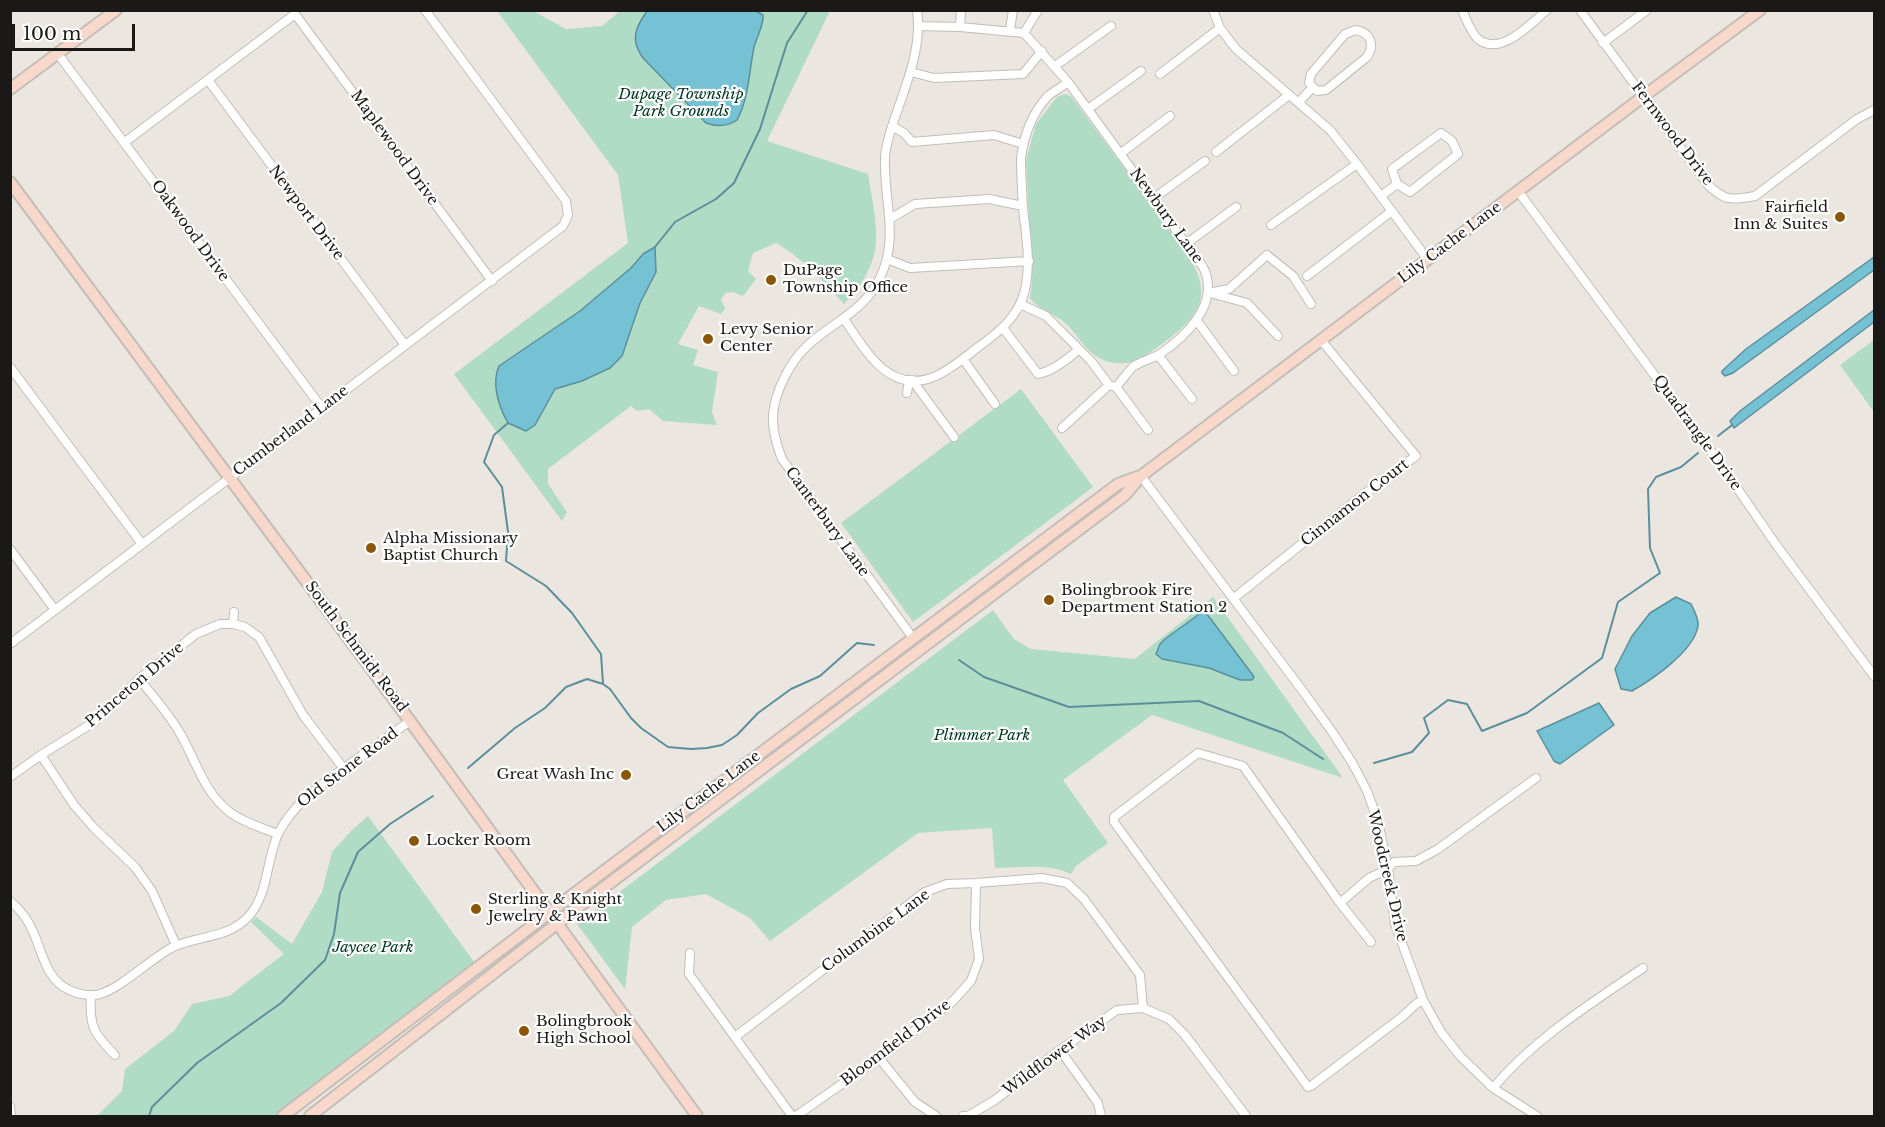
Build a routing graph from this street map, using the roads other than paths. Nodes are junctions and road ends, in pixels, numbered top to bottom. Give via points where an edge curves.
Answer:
1 (116, 10) edge
2 (425, 10) edge
3 (917, 10) edge
4 (961, 10) edge
5 (1013, 10) edge
6 (1038, 10) edge
7 (1213, 10) edge
8 (1461, 10) edge
9 (1547, 10) edge
10 (1580, 10) edge
11 (1647, 10) edge
12 (1760, 10) edge
13 (919, 26) junction
14 (1111, 26) dead end
15 (960, 27) junction
16 (1220, 28) junction
17 (1010, 30) junction
18 (1024, 33) junction
19 (1603, 43) junction
20 (1042, 51) junction
21 (58, 54) junction
22 (1055, 66) junction
23 (1141, 71) dead end
24 (911, 72) junction
25 (1160, 74) dead end
26 (208, 80) junction
27 (1068, 82) junction
28 (1312, 88) junction
29 (10, 89) edge
30 (1289, 94) junction
31 (1644, 96) junction
32 (1299, 102) junction
33 (1088, 109) junction
34 (1875, 110) edge
35 (1170, 116) dead end
36 (892, 126) junction
37 (125, 142) junction
38 (1023, 144) junction
39 (1216, 152) dead end
40 (1120, 154) junction
41 (1205, 161) dead end
42 (1357, 164) junction
43 (10, 182) edge
44 (1397, 184) junction
45 (1518, 191) junction
46 (1381, 196) junction
47 (1154, 198) junction
48 (1023, 206) junction
49 (1236, 207) dead end
50 (1392, 211) junction
51 (890, 219) junction
52 (1271, 225) dead end
53 (1186, 244) junction
54 (887, 259) junction
55 (1428, 260) junction
56 (1029, 261) junction
57 (1307, 276) dead end
58 (492, 281) junction
59 (1208, 293) junction
60 (1020, 304) junction
61 (1311, 304) dead end
62 (844, 320) junction
63 (1197, 321) junction
64 (1003, 328) junction
65 (1278, 336) dead end
66 (1321, 340) junction
67 (405, 345) junction
68 (1079, 349) junction
69 (1158, 355) junction
70 (963, 359) junction
71 (10, 367) edge
72 (1234, 371) dead end
73 (910, 380) junction
74 (1113, 386) junction
75 (907, 393) dead end
76 (1192, 399) dead end
77 (995, 405) dead end
78 (322, 408) junction
79 (1062, 428) dead end
80 (1148, 430) dead end
81 (954, 437) dead end
82 (1141, 476) junction
83 (229, 477) junction
84 (142, 544) junction
85 (10, 549) edge
86 (1234, 598) junction
87 (55, 610) junction
88 (234, 612) dead end
89 (233, 624) junction
90 (913, 638) junction
91 (10, 644) edge
92 (921, 648) junction
93 (1875, 676) edge
94 (140, 679) junction
95 (410, 721) junction
96 (41, 755) junction
97 (344, 769) junction
98 (10, 777) edge
99 (1536, 778) dead end
100 (278, 834) junction
101 (1388, 869) junction
102 (976, 883) junction
103 (10, 901) edge
104 (1340, 903) junction
105 (548, 913) junction
106 (556, 924) junction
107 (1371, 942) dead end
108 (177, 945) junction
109 (690, 953) dead end
110 (1643, 968) dead end
111 (91, 995) junction
112 (1423, 1000) junction
113 (1143, 1008) junction
114 (735, 1037) junction
115 (1060, 1050) junction
116 (114, 1055) dead end
117 (879, 1058) junction
118 (1493, 1088) junction
119 (10, 1106) edge
120 (11, 1116) edge
121 (283, 1116) edge
122 (310, 1116) edge
123 (697, 1116) edge
124 (794, 1116) edge
125 (936, 1116) edge
126 (963, 1116) edge
127 (1101, 1116) edge
128 (1246, 1116) edge
129 (1538, 1116) edge

1 - 21 street
2 - 58 street, Cumberland Lane via 566,201 568,215 563,226
3 - 13 street, Canterbury Lane
4 - 15 street
5 - 17 street
6 - 18 street
7 - 16 street
8 - 9 street via 1477,38 1488,45 1506,43
10 - 19 street, Fernwood Drive
11 - 19 street
12 - 31 street, Lily Cache Lane
13 - 15 street
13 - 24 street, Canterbury Lane
14 - 22 street
15 - 17 street
16 - 25 street
16 - 30 street via 1236,49
17 - 18 street
18 - 20 street, Newbury Lane
19 - 31 street, Fernwood Drive
20 - 22 street, Newbury Lane
20 - 24 street via 1023,74 934,78
21 - 29 street
21 - 37 street, Oakwood Drive
22 - 27 street, Newbury Lane
23 - 33 street
24 - 36 street, Canterbury Lane
26 - 37 street
26 - 58 street, Maplewood Drive via 295,14
26 - 67 street, Newport Drive
27 - 33 street, Newbury Lane
27 - 38 street via 1049,96 1033,118
28 - 28 street via 1326,90 1367,57 1372,46 1368,34 1356,30 1345,34 1311,74
28 - 32 street
30 - 32 street
30 - 39 street
31 - 34 street, Fernwood Drive via 1708,185 1720,196 1735,200 1755,196 1857,119
31 - 45 street, Lily Cache Lane
32 - 42 street via 1330,129
33 - 40 street, Newbury Lane
35 - 40 street
36 - 38 street via 912,142 994,135
36 - 51 street, Canterbury Lane via 885,156
37 - 78 street, Oakwood Drive
38 - 48 street
40 - 47 street, Newbury Lane
41 - 47 street
42 - 46 street
42 - 52 street
43 - 83 street, South Schmidt Road
44 - 44 street via 1392,169 1441,133 1452,141 1458,154 1418,186 1410,192
44 - 46 street
45 - 55 street, Lily Cache Lane
45 - 93 street, Quadrangle Drive
46 - 50 street
47 - 53 street, Newbury Lane
48 - 51 street via 988,199 915,204
48 - 56 street
49 - 53 street
50 - 55 street
50 - 57 street
51 - 54 street, Canterbury Lane
53 - 59 street, Newbury Lane via 1205,270
54 - 56 street via 910,268
54 - 62 street, Canterbury Lane via 864,302
55 - 66 street, Lily Cache Lane
56 - 60 street
58 - 67 street, Cumberland Lane
59 - 61 street via 1229,289 1267,255 1293,276
59 - 63 street
59 - 65 street via 1247,303
60 - 64 street
60 - 68 street via 1046,316
62 - 73 street via 876,363 894,376
62 - 90 street, Canterbury Lane via 807,346 788,369 773,415 776,443 782,459
63 - 69 street
63 - 72 street
64 - 68 street via 1038,374
64 - 70 street
66 - 82 street, Lily Cache Lane
66 - 86 street, Cinnamon Court via 1416,456
67 - 78 street, Cumberland Lane
68 - 74 street
69 - 74 street via 1134,366
69 - 76 street
70 - 73 street via 940,375
70 - 77 street
71 - 84 street
73 - 75 street
73 - 81 street
74 - 79 street
74 - 80 street
78 - 83 street, Cumberland Lane
82 - 86 street, Woodcreek Drive
82 - 90 street, Lily Cache Lane via 1118,484
82 - 92 street, Lily Cache Lane via 1125,495
83 - 84 street, Cumberland Lane
83 - 95 street, South Schmidt Road
84 - 87 street, Cumberland Lane
85 - 87 street
86 - 101 street, Woodcreek Drive via 1353,764 1378,821
87 - 91 street, Cumberland Lane
88 - 89 street
89 - 94 street, Princeton Drive via 220,624 196,634
89 - 97 street via 252,631 264,642 303,715
90 - 92 street
90 - 105 street, Lily Cache Lane
92 - 106 street, Lily Cache Lane
94 - 96 street, Princeton Drive via 94,722
94 - 100 street via 174,724 207,788 231,813
95 - 97 street, Old Stone Road
95 - 105 street, South Schmidt Road
96 - 98 street, Princeton Drive
96 - 108 street via 94,828 135,867 152,891
97 - 100 street, Old Stone Road via 301,801
99 - 101 street via 1438,849 1416,861 1394,862
100 - 108 street, Old Stone Road via 261,894 250,915 234,929
101 - 104 street via 1369,878
101 - 112 street, Woodcreek Drive via 1395,924
102 - 113 street, Columbine Lane via 1042,878 1067,883 1084,898 1140,975
102 - 114 street, Columbine Lane via 947,884 925,892
102 - 117 street, Bloomfield Drive via 979,959 970,981 953,1001
103 - 111 street via 28,920 57,982
104 - 107 street
104 - 112 street via 1243,766 1198,753 1113,820 1308,1087
105 - 106 street, South Schmidt Road
105 - 121 street, Lily Cache Lane
106 - 122 street, Lily Cache Lane
106 - 123 street, South Schmidt Road
108 - 111 street, Old Stone Road via 113,988
109 - 114 street via 689,974
110 - 118 street via 1536,1046
111 - 116 street via 92,1024
112 - 118 street, Woodcreek Drive via 1447,1040
113 - 115 street, Wildflower Way via 1118,1010
113 - 128 street via 1169,1019 1185,1035
114 - 124 street
115 - 126 street, Wildflower Way via 995,1100
115 - 127 street via 1098,1103
117 - 124 street, Bloomfield Drive
117 - 125 street via 915,1102
118 - 129 street, Woodcreek Drive
119 - 120 street

